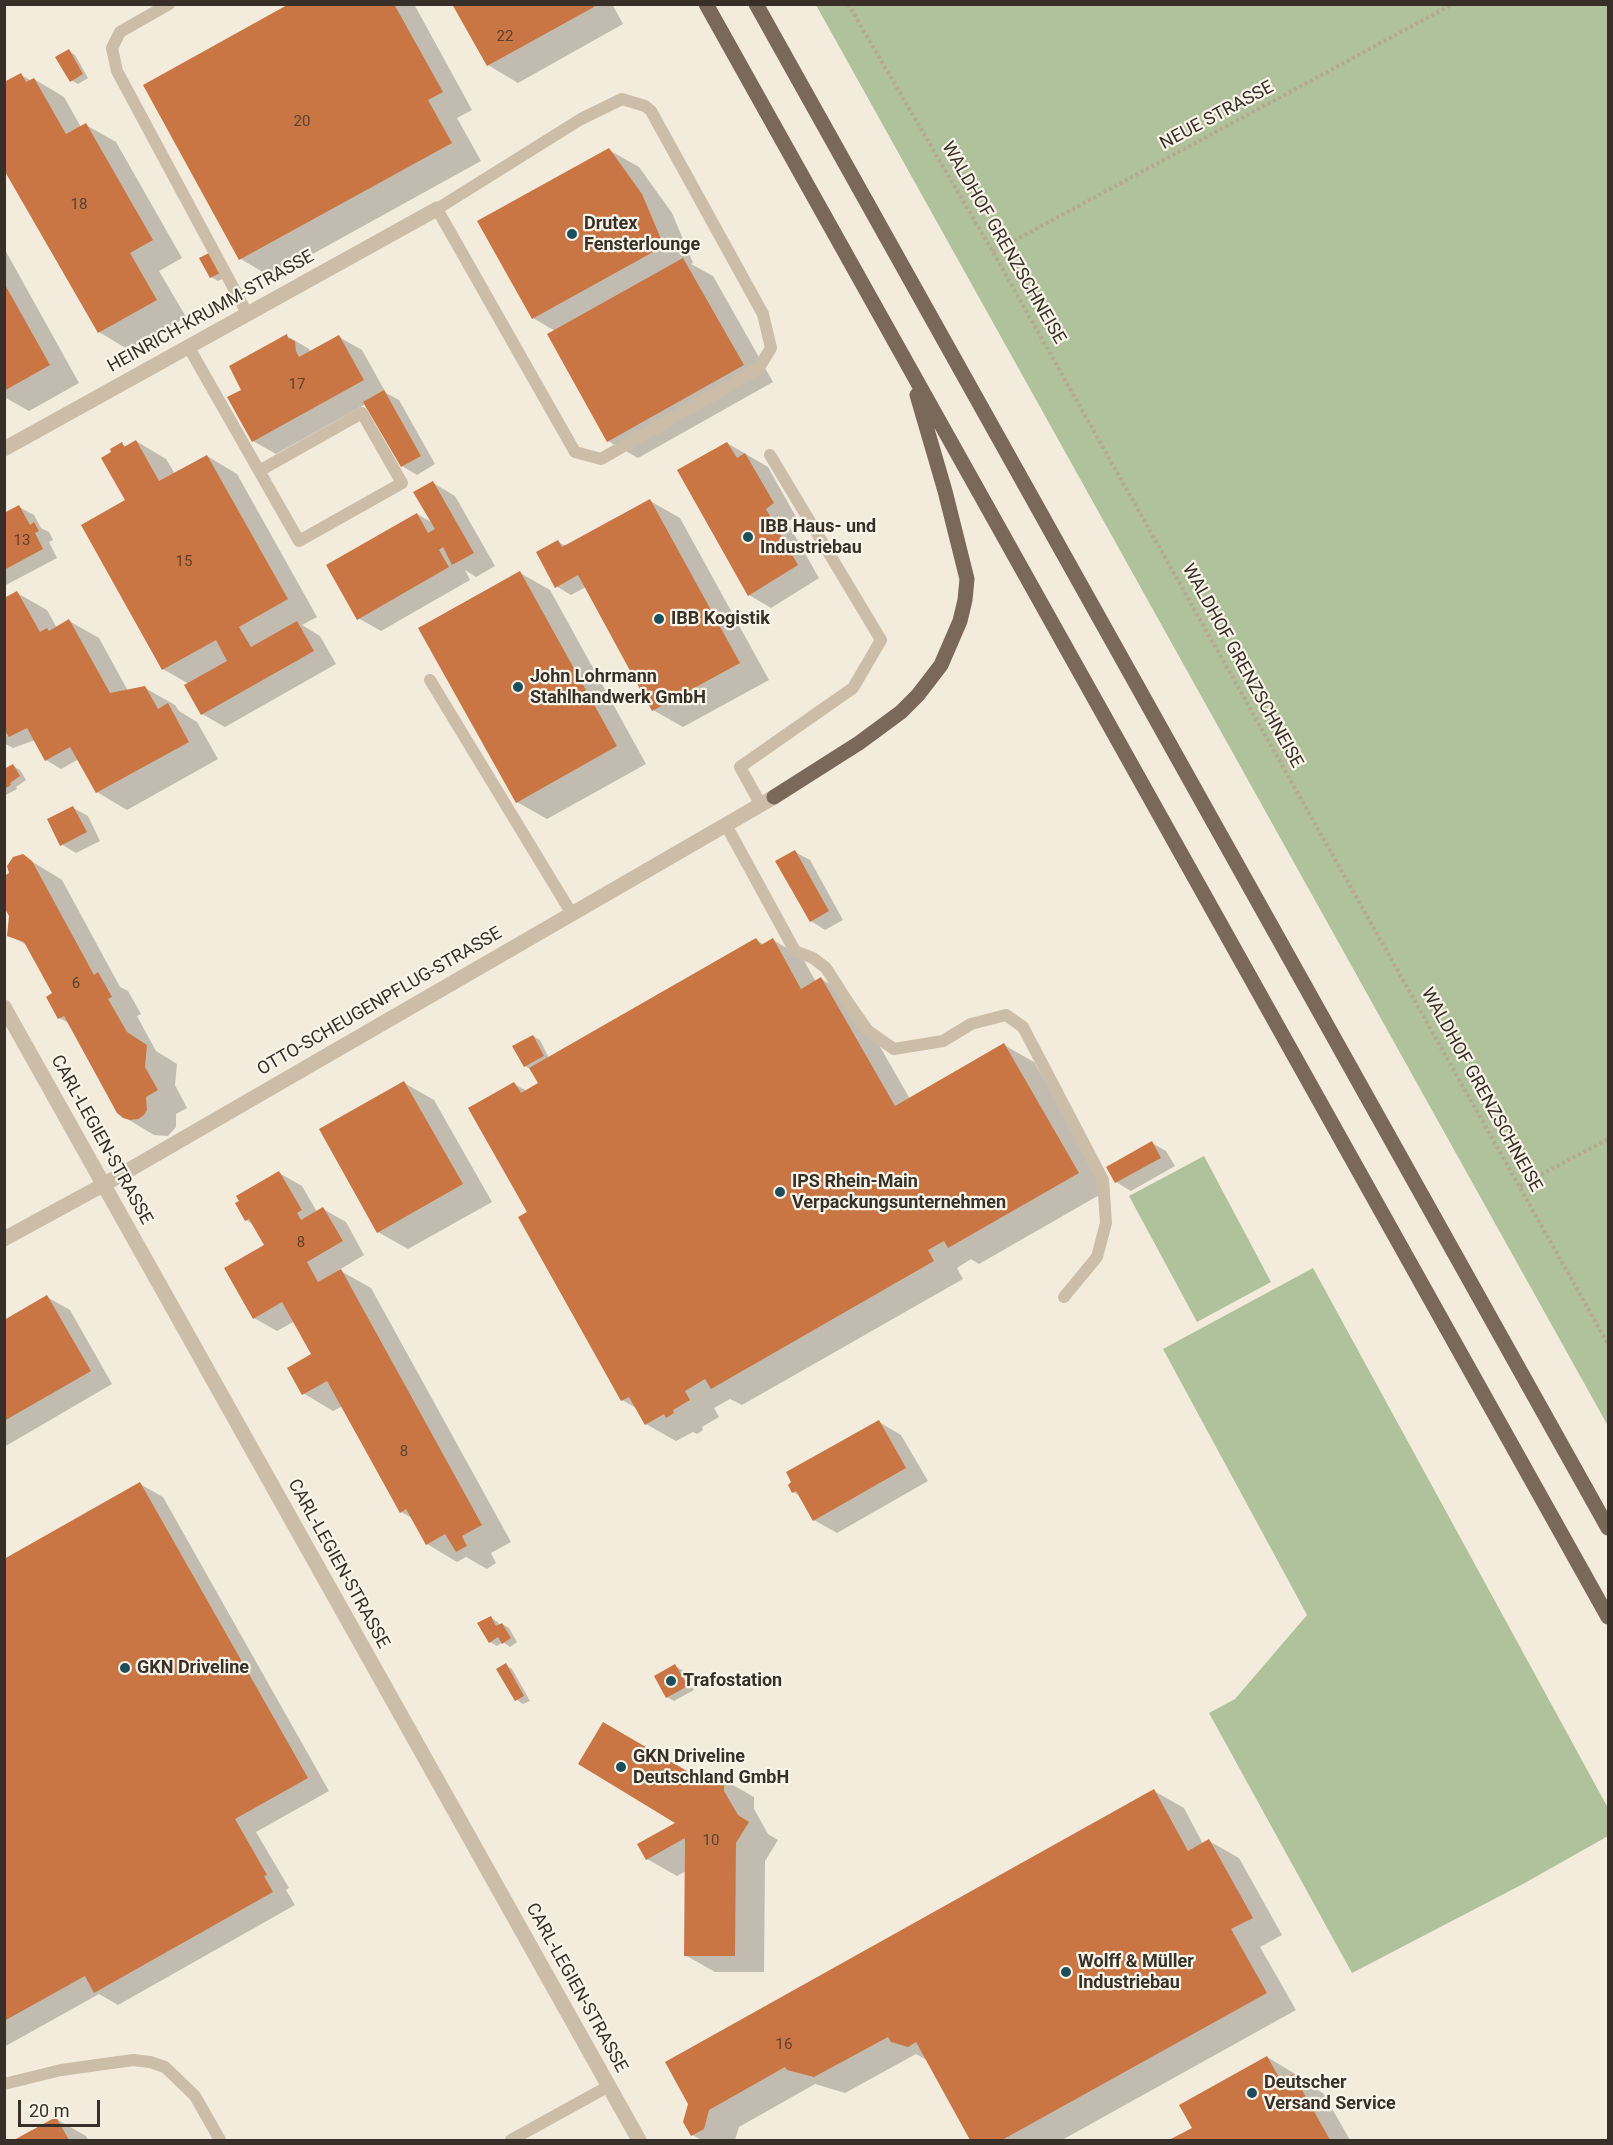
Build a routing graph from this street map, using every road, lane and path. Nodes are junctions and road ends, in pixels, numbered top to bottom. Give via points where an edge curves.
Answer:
1 (169, 4) edge
2 (706, 4) edge
3 (756, 4) edge
4 (848, 4) edge
5 (1453, 4) edge
6 (438, 209) junction
7 (993, 252) junction
8 (247, 313) junction
9 (188, 346) junction
10 (908, 366) junction
11 (4, 449) edge
12 (770, 454) dead end
13 (259, 471) junction
14 (430, 680) dead end
15 (767, 801) junction
16 (726, 825) junction
17 (572, 914) junction
18 (4, 1007) edge
19 (1608, 1139) edge
20 (103, 1185) junction
21 (1520, 1186) junction
22 (4, 1239) edge
23 (1064, 1297) dead end
24 (1608, 1344) edge
25 (1608, 1528) edge
26 (1608, 1617) edge
27 (4, 2084) edge
28 (609, 2086) junction
29 (220, 2140) edge
30 (511, 2140) edge
31 (639, 2140) edge

1 - 8 lane via 120,32 112,48 117,71
2 - 10 main road
3 - 25 main road
4 - 7 path, WALDHOF GRENZSCHNEISE
5 - 7 path, NEUE STRASSE
6 - 6 lane via 591,114 622,99 645,106 763,314 771,348 758,369 601,459 575,452
6 - 8 street, HEINRICH-KRUMM-STRASSE
7 - 21 path, WALDHOF GRENZSCHNEISE
8 - 9 street, HEINRICH-KRUMM-STRASSE
9 - 11 street, HEINRICH-KRUMM-STRASSE
9 - 13 lane
10 - 15 main road via 963,556 967,579 960,621 941,665 901,712
10 - 26 main road
12 - 15 lane via 881,640 853,688 740,767
13 - 13 lane via 362,413 402,483 299,541
14 - 17 lane
15 - 16 street, OTTO-SCHEUGENPFLUG-STRASSE
16 - 17 street, OTTO-SCHEUGENPFLUG-STRASSE
16 - 23 lane via 795,951 826,968 868,1031 894,1049 943,1041 971,1024 1006,1015 1023,1027 1103,1179 1106,1223 1097,1257
17 - 20 street, OTTO-SCHEUGENPFLUG-STRASSE
18 - 20 street, CARL-LEGIEN-STRASSE
19 - 21 path
20 - 22 street, OTTO-SCHEUGENPFLUG-STRASSE
20 - 28 street, CARL-LEGIEN-STRASSE
21 - 24 path, WALDHOF GRENZSCHNEISE
27 - 29 lane via 62,2070 133,2060 150,2062 165,2067 189,2089
28 - 30 lane
28 - 31 street, CARL-LEGIEN-STRASSE

